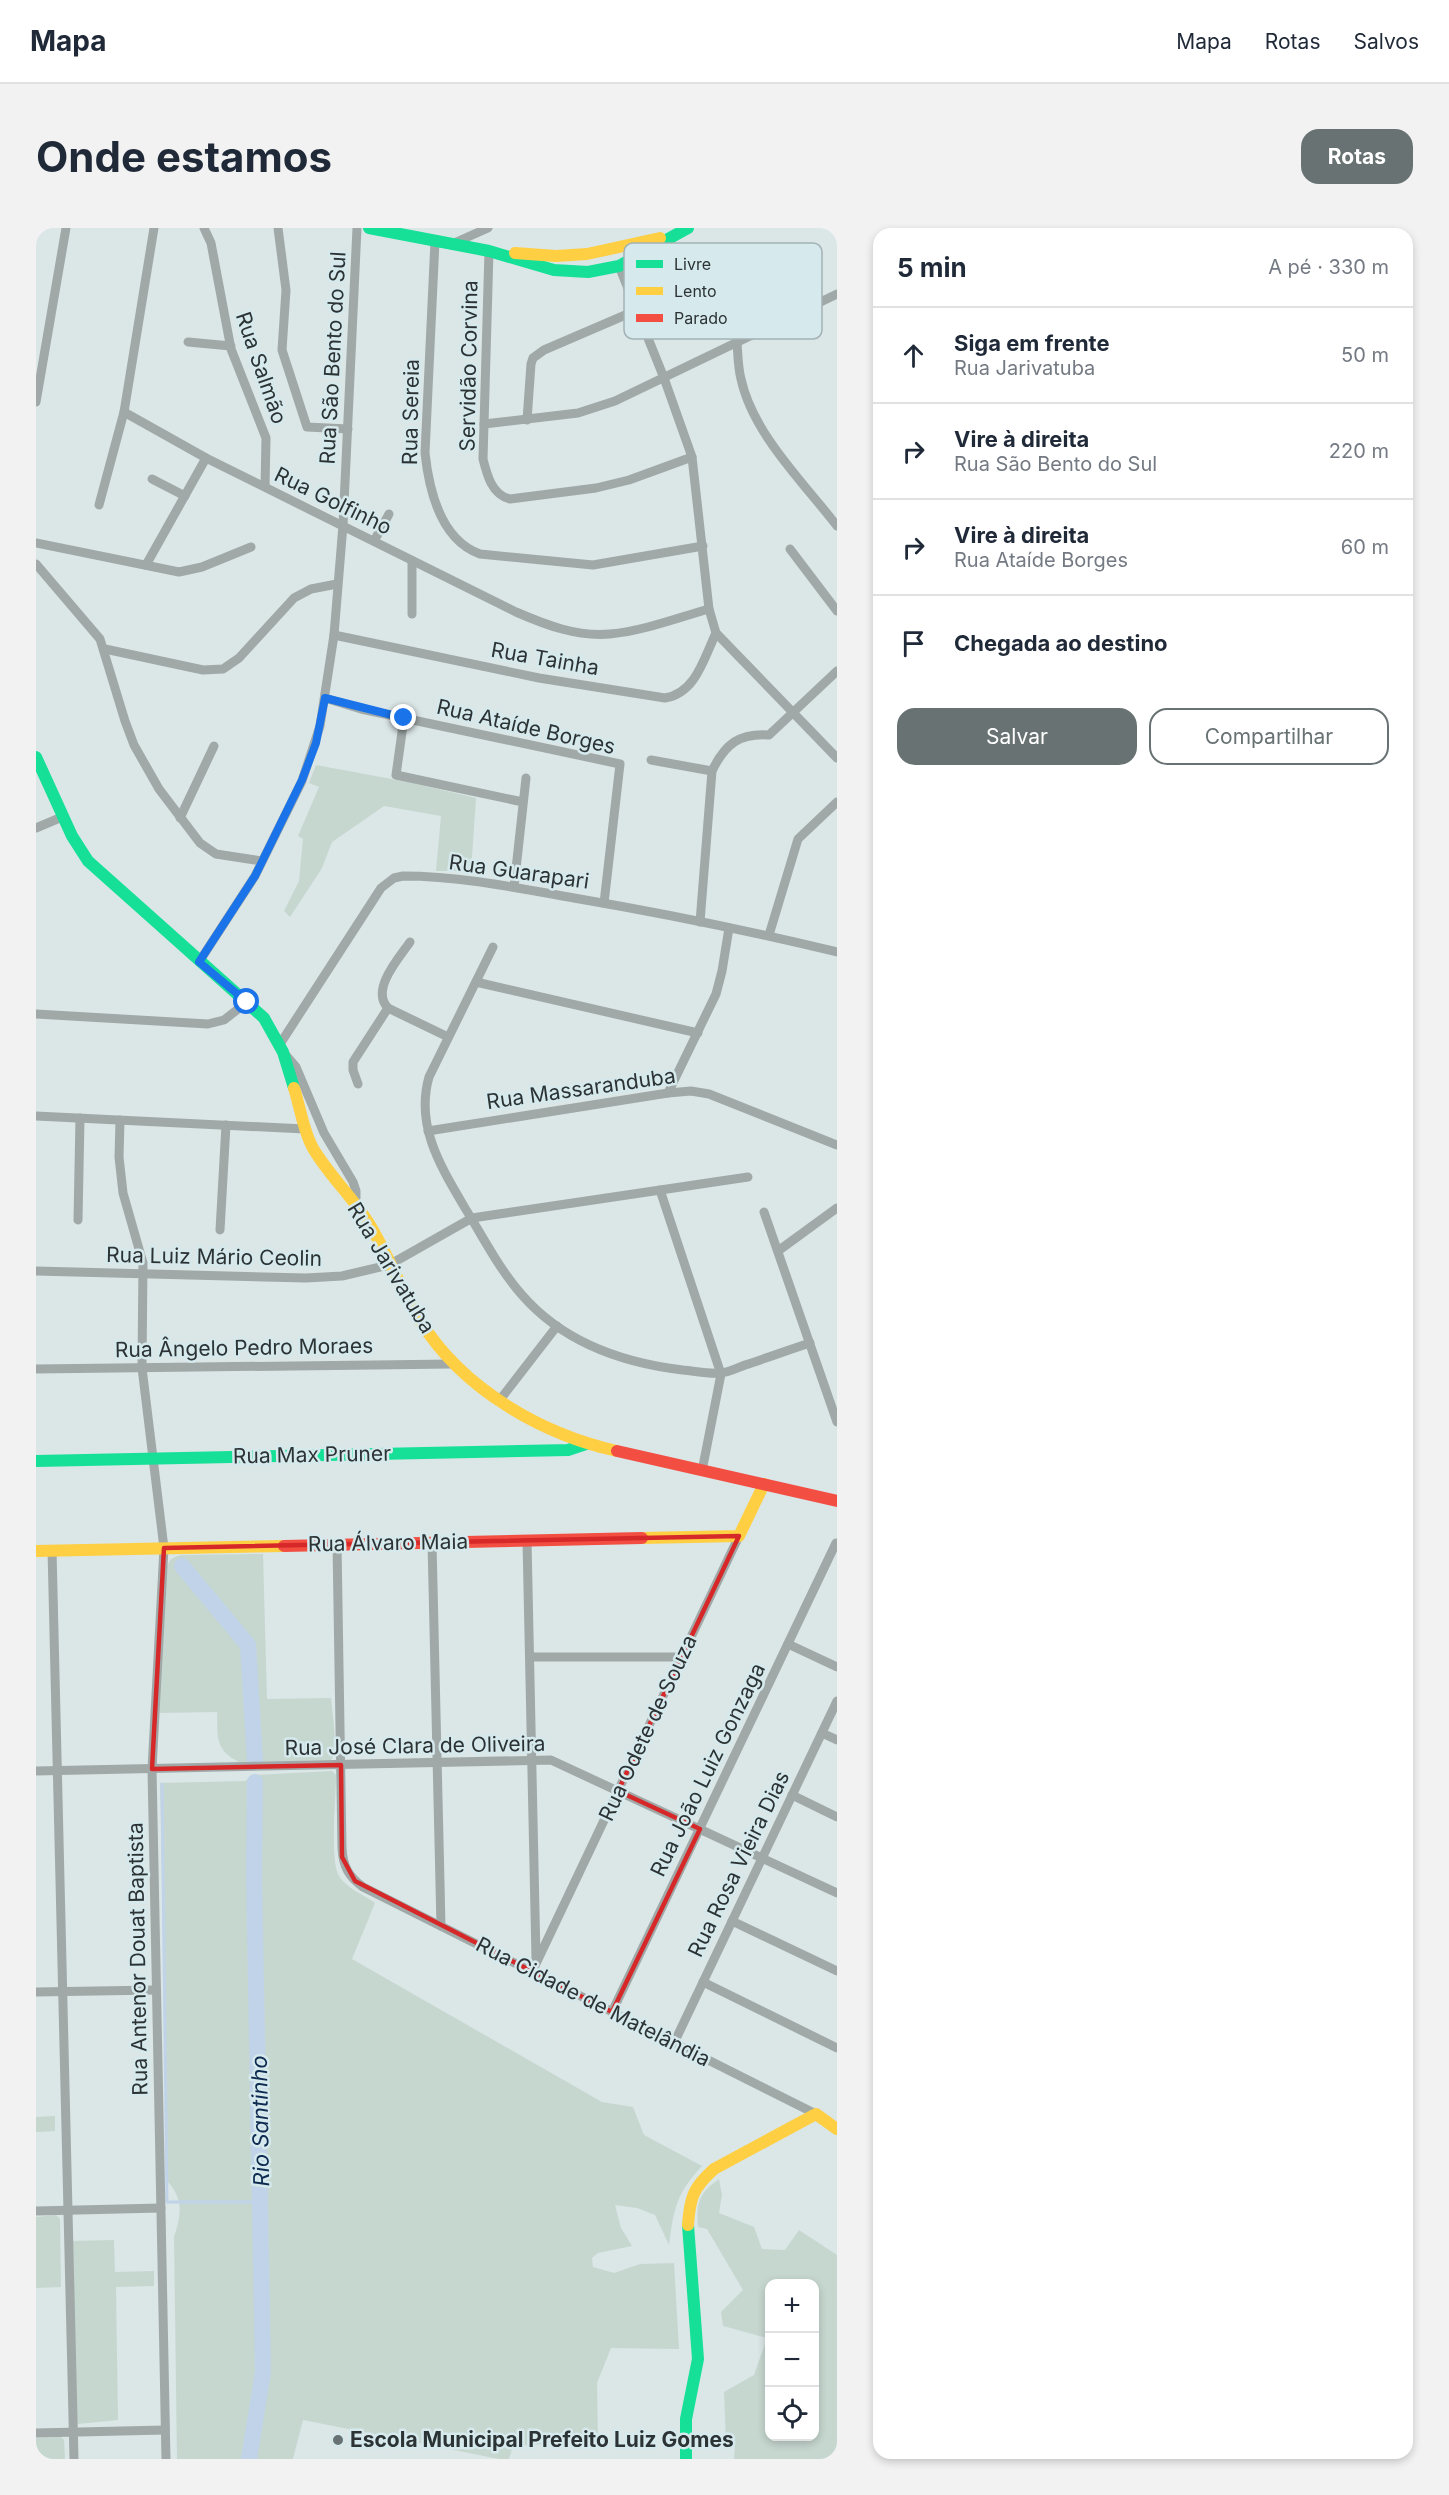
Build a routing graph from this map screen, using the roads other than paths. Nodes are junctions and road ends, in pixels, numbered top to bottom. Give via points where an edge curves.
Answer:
1 (66, 228) edge
2 (154, 228) edge
3 (204, 228) edge
4 (278, 228) edge
5 (357, 228) edge
6 (369, 228) edge
7 (488, 228) edge
8 (688, 228) edge
9 (674, 235) junction
10 (435, 241) junction
11 (642, 243) edge
12 (660, 243) edge
13 (452, 244) junction
14 (624, 247) edge
15 (489, 251) junction
16 (624, 263) edge
17 (619, 266) junction
18 (624, 279) edge
19 (837, 294) edge
20 (822, 301) edge
21 (624, 315) edge
22 (648, 339) edge
23 (745, 339) edge
24 (188, 342) dead end
25 (737, 343) junction
26 (231, 346) junction
27 (664, 378) junction
28 (37, 390) edge
29 (36, 402) edge
30 (124, 412) junction
31 (527, 420) junction
32 (484, 424) junction
33 (348, 429) junction
34 (692, 457) junction
35 (206, 458) junction
36 (152, 479) dead end
37 (265, 487) junction
38 (185, 496) junction
39 (99, 505) dead end
40 (389, 514) dead end
41 (343, 525) junction
42 (837, 526) edge
43 (374, 541) junction
44 (36, 543) edge
45 (703, 546) junction
46 (251, 547) dead end
47 (790, 549) dead end
48 (412, 561) junction
49 (36, 564) edge
50 (146, 566) junction
51 (337, 584) junction
52 (709, 609) junction
53 (837, 611) edge
54 (412, 614) dead end
55 (716, 633) junction
56 (334, 635) junction
57 (105, 649) junction
58 (837, 671) edge
59 (325, 698) junction
60 (793, 712) junction
61 (404, 718) junction
62 (214, 746) dead end
63 (36, 757) edge
64 (837, 758) edge
65 (651, 760) dead end
66 (712, 771) junction
67 (525, 778) dead end
68 (523, 802) junction
69 (837, 802) edge
70 (62, 817) junction
71 (180, 818) junction
72 (36, 828) edge
73 (262, 861) junction
74 (514, 887) junction
75 (604, 903) junction
76 (700, 922) junction
77 (729, 927) junction
78 (769, 936) junction
79 (410, 942) dead end
80 (493, 948) dead end
81 (837, 952) edge
82 (199, 962) junction
83 (476, 982) junction
84 (247, 1002) junction
85 (388, 1008) junction
86 (36, 1014) edge
87 (698, 1033) junction
88 (448, 1037) junction
89 (281, 1048) junction
90 (358, 1084) dead end
91 (669, 1093) junction
92 (36, 1116) edge
93 (80, 1118) junction
94 (120, 1120) junction
95 (226, 1125) junction
96 (305, 1129) junction
97 (428, 1131) junction
98 (837, 1145) edge
99 (748, 1177) dead end
100 (660, 1190) junction
101 (356, 1204) junction
102 (837, 1208) edge
103 (764, 1212) dead end
104 (472, 1218) junction
105 (78, 1220) dead end
106 (220, 1230) dead end
107 (778, 1251) junction
108 (389, 1265) junction
109 (36, 1271) edge
110 (144, 1274) junction
111 (557, 1326) junction
112 (810, 1343) junction
113 (453, 1364) junction
114 (142, 1368) junction
115 (36, 1369) edge
116 (721, 1374) junction
117 (499, 1401) junction
118 (837, 1422) edge
119 (586, 1444) junction
120 (154, 1458) junction
121 (36, 1461) edge
122 (702, 1471) junction
123 (764, 1484) junction
124 (837, 1501) edge
125 (739, 1536) junction
126 (527, 1541) junction
127 (432, 1543) junction
128 (836, 1543) edge
129 (337, 1545) junction
130 (164, 1548) junction
131 (52, 1550) junction
132 (36, 1551) edge
133 (788, 1644) junction
134 (530, 1657) junction
135 (682, 1657) junction
136 (837, 1667) edge
137 (837, 1701) edge
138 (822, 1733) junction
139 (837, 1740) edge
140 (532, 1761) junction
141 (437, 1763) junction
142 (340, 1765) junction
143 (152, 1769) junction
144 (57, 1771) junction
145 (36, 1772) edge
146 (618, 1791) junction
147 (792, 1795) junction
148 (837, 1817) edge
149 (700, 1829) junction
150 (762, 1858) junction
151 (837, 1893) edge
152 (732, 1921) junction
153 (441, 1926) junction
154 (534, 1967) junction
155 (837, 1971) edge
156 (703, 1982) junction
157 (156, 1990) junction
158 (63, 1991) junction
159 (36, 1992) edge
160 (612, 2012) junction
161 (674, 2043) junction
162 (837, 2048) edge
163 (816, 2114) junction
164 (837, 2129) edge
165 (161, 2208) junction
166 (68, 2210) junction
167 (36, 2211) edge
168 (165, 2430) junction
169 (73, 2432) junction
170 (36, 2433) edge
171 (74, 2459) edge
172 (166, 2459) edge
173 (686, 2459) edge

1 - 28 street
2 - 30 street
3 - 26 street, Rua Salmão via 211,243
4 - 33 street via 286,290 282,350 307,427
5 - 33 street, Rua São Bento do Sul
6 - 10 street
7 - 13 street
8 - 9 street
9 - 11 street
9 - 12 street
10 - 13 street
10 - 45 street, Rua Sereia via 425,453 434,496 457,541 480,554 593,566
13 - 15 street
14 - 15 street via 556,256
15 - 17 street via 570,272
15 - 32 street, Servidão Corvina
16 - 17 street
17 - 18 street
19 - 20 street
21 - 31 street via 533,358
22 - 27 street
23 - 25 street
24 - 26 street
25 - 27 street
25 - 42 street via 741,380 758,419 787,464
26 - 37 street, Rua Salmão via 266,438
27 - 31 street via 596,409
27 - 34 street
28 - 29 street
30 - 35 street, Rua Golfinho
30 - 39 street
31 - 32 street
32 - 34 street, Servidão Corvina via 486,472 498,493 510,499 596,488
33 - 41 street, Rua São Bento do Sul
34 - 45 street
35 - 37 street, Rua Golfinho
35 - 38 street
36 - 38 street
37 - 41 street, Rua Golfinho
38 - 50 street
40 - 43 street
41 - 43 street, Rua Golfinho
41 - 51 street, Rua São Bento do Sul
43 - 48 street, Rua Golfinho
44 - 50 street
45 - 52 street
46 - 50 street via 190,571
47 - 53 street
48 - 52 street, Rua Golfinho via 516,612 553,627 583,633 610,634
48 - 54 street
49 - 57 street via 94,630
51 - 56 street, Rua São Bento do Sul
51 - 57 street via 311,589 294,598 223,669 203,670
52 - 55 street
55 - 56 street, Rua Tainha via 691,685 665,698 539,678
55 - 60 street
56 - 59 street, Rua São Bento do Sul
57 - 71 street via 134,745
58 - 60 street
59 - 61 street, Rua Ataíde Borges
59 - 73 street, Rua São Bento do Sul via 307,769
60 - 64 street
60 - 66 street via 770,735 738,739 722,753
61 - 68 street via 396,775
61 - 75 street, Rua Ataíde Borges via 620,764
62 - 71 street
63 - 70 street, Rua Jarivatuba via 52,786
65 - 66 street
66 - 76 street
67 - 68 street
68 - 74 street
69 - 78 street via 798,839
70 - 72 street
70 - 82 street, Rua Jarivatuba via 73,841 92,865
71 - 73 street via 210,851
73 - 82 street, Rua São Bento do Sul
74 - 75 street, Rua Guarapari
74 - 89 street, Rua Guarapari via 411,876 386,883
75 - 76 street, Rua Guarapari
76 - 77 street, Rua Guarapari
77 - 78 street, Rua Guarapari
77 - 87 street via 719,983
78 - 81 street, Rua Guarapari
79 - 85 street via 382,990 381,998
80 - 83 street
82 - 84 street, Rua Jarivatuba
83 - 87 street
83 - 88 street
84 - 86 street via 224,1020 208,1024
84 - 89 street, Rua Jarivatuba via 264,1018
85 - 88 street
85 - 90 street via 353,1062
87 - 91 street
88 - 97 street via 427,1086
89 - 96 street, Rua Jarivatuba
89 - 101 street via 296,1066 324,1133 353,1182
91 - 97 street, Rua Massaranduba
91 - 98 street, Rua Massaranduba via 709,1094
92 - 93 street
93 - 94 street
93 - 105 street
94 - 95 street
94 - 110 street, Rua Antenor Douat Baptista via 122,1184
95 - 96 street
95 - 106 street
96 - 101 street, Rua Jarivatuba via 321,1162
97 - 104 street via 440,1164
99 - 100 street
100 - 104 street
100 - 116 street
101 - 108 street, Rua Jarivatuba
102 - 107 street
103 - 107 street
104 - 108 street, Rua Luiz Mário Ceolin
104 - 111 street via 515,1286
107 - 112 street
108 - 110 street, Rua Luiz Mário Ceolin via 324,1278
108 - 113 street, Rua Jarivatuba via 422,1324
109 - 110 street, Rua Luiz Mário Ceolin
110 - 114 street, Rua Antenor Douat Baptista
111 - 116 street via 604,1352 632,1361
111 - 117 street
112 - 116 street
112 - 118 street
113 - 114 street, Rua Ângelo Pedro Moraes
113 - 117 street, Rua Jarivatuba
114 - 115 street, Rua Ângelo Pedro Moraes
114 - 120 street, Rua Antenor Douat Baptista
116 - 122 street
117 - 119 street, Rua Jarivatuba
119 - 120 street, Rua Max Pruner via 568,1450
119 - 122 street, Rua Jarivatuba
120 - 121 street, Rua Max Pruner
120 - 130 street, Rua Antenor Douat Baptista
122 - 123 street, Rua Jarivatuba
123 - 124 street, Rua Jarivatuba
123 - 125 street, Rua Odete de Souza
125 - 126 street, Rua Álvaro Maia
125 - 135 street, Rua Odete de Souza
126 - 127 street, Rua Álvaro Maia
126 - 134 street
127 - 129 street, Rua Álvaro Maia
127 - 141 street
128 - 133 street, Rua João Luiz Gonzaga
129 - 130 street, Rua Álvaro Maia
129 - 142 street
130 - 131 street, Rua Álvaro Maia
130 - 143 street, Rua Antenor Douat Baptista
131 - 132 street, Rua Álvaro Maia
131 - 144 street
133 - 136 street
133 - 149 street, Rua João Luiz Gonzaga
134 - 135 street
134 - 140 street
135 - 146 street, Rua Odete de Souza
137 - 138 street, Rua Rosa Vieira Dias
138 - 139 street
138 - 147 street, Rua Rosa Vieira Dias
140 - 141 street, Rua José Clara de Oliveira
140 - 146 street, Rua José Clara de Oliveira via 551,1760
140 - 154 street
141 - 142 street, Rua José Clara de Oliveira
141 - 153 street
142 - 143 street, Rua José Clara de Oliveira
142 - 153 street, Rua Cidade de Matelândia via 342,1857 349,1875 363,1887
143 - 144 street, Rua José Clara de Oliveira
143 - 157 street, Rua Antenor Douat Baptista
144 - 145 street, Rua José Clara de Oliveira
144 - 158 street
146 - 149 street, Rua José Clara de Oliveira
146 - 154 street, Rua Odete de Souza
147 - 148 street
147 - 150 street, Rua Rosa Vieira Dias
149 - 150 street, Rua José Clara de Oliveira
149 - 160 street, Rua João Luiz Gonzaga
150 - 151 street, Rua José Clara de Oliveira
150 - 152 street, Rua Rosa Vieira Dias
152 - 155 street
152 - 156 street, Rua Rosa Vieira Dias
153 - 154 street, Rua Cidade de Matelândia
154 - 160 street, Rua Cidade de Matelândia
156 - 161 street, Rua Rosa Vieira Dias
156 - 162 street
157 - 158 street
157 - 165 street, Rua Antenor Douat Baptista
158 - 159 street
158 - 166 street
160 - 161 street, Rua Cidade de Matelândia
161 - 163 street, Rua Cidade de Matelândia
163 - 164 street, Rua Cidade de Matelândia
163 - 173 street via 714,2169 690,2199 687,2234 698,2359 686,2419
165 - 166 street
165 - 168 street, Rua Antenor Douat Baptista
166 - 167 street
166 - 169 street
168 - 169 street
168 - 172 street, Rua Antenor Douat Baptista
169 - 170 street
169 - 171 street

